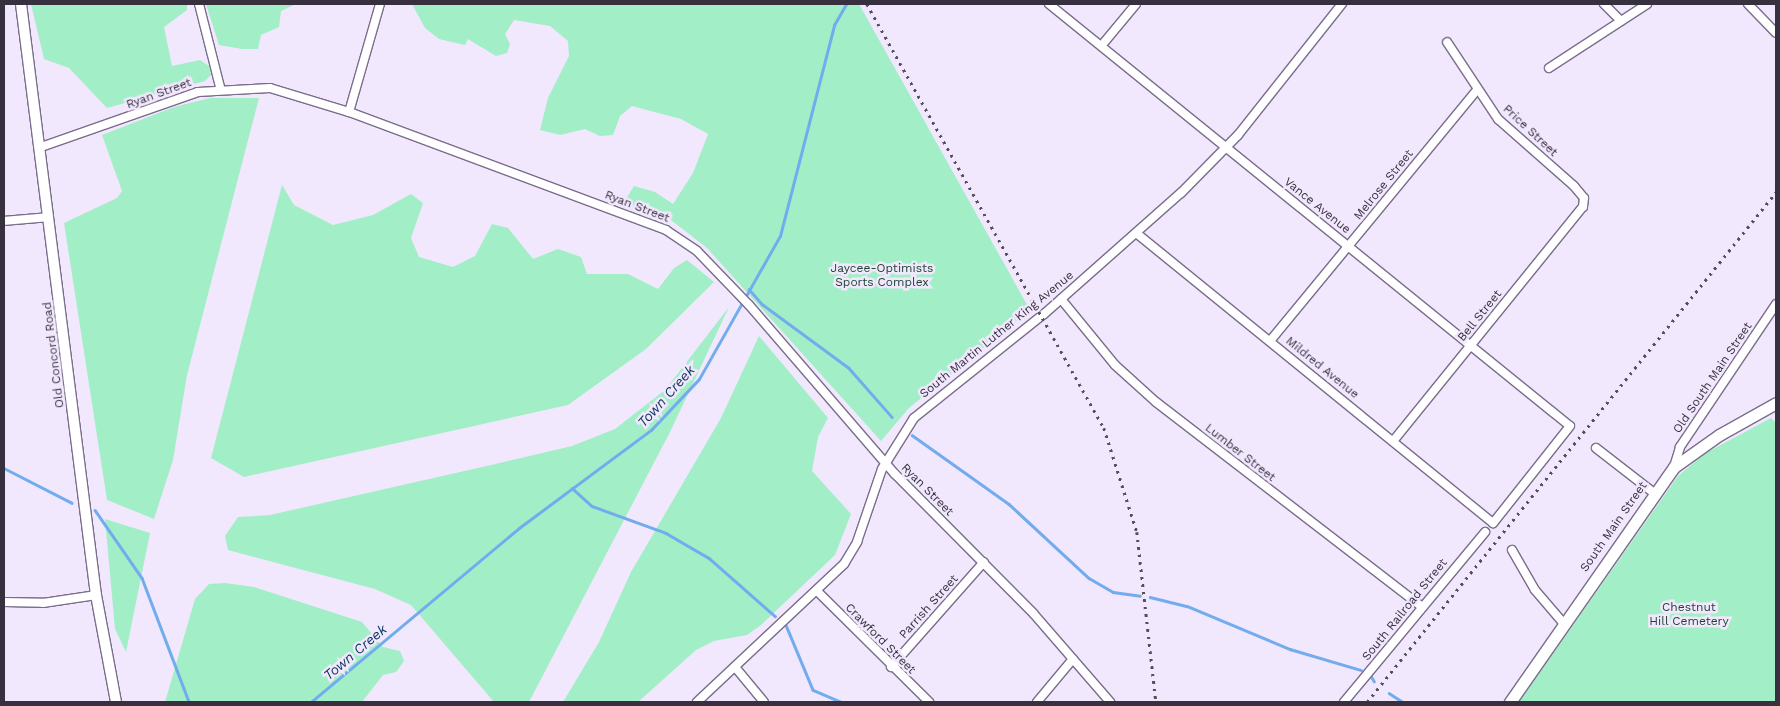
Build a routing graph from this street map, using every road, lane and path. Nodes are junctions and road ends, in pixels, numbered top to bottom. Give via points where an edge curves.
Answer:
1 (21, 4) edge
2 (199, 4) edge
3 (380, 4) edge
4 (1049, 4) edge
5 (1136, 4) edge
6 (1342, 4) edge
7 (1604, 4) edge
8 (1648, 4) edge
9 (1748, 4) edge
10 (1621, 21) junction
11 (1776, 34) edge
12 (1447, 42) dead end
13 (1102, 46) junction
14 (1549, 68) dead end
15 (220, 88) junction
16 (1477, 90) junction
17 (348, 112) junction
18 (41, 147) junction
19 (1227, 147) junction
20 (1583, 206) joint
21 (49, 217) junction
22 (4, 221) edge
23 (1136, 233) junction
24 (1348, 246) junction
25 (1061, 299) junction
26 (1776, 304) edge
27 (1270, 341) junction
28 (1471, 345) junction
29 (1776, 403) edge
30 (1394, 440) junction
31 (1596, 448) dead end
32 (885, 462) junction
33 (1674, 467) junction
34 (1654, 493) junction
35 (1493, 523) joint
36 (1485, 532) dead end
37 (1512, 550) dead end
38 (984, 562) junction
39 (817, 591) junction
40 (96, 595) junction
41 (4, 602) edge
42 (1422, 607) junction
43 (1564, 624) junction
44 (1073, 660) junction
45 (735, 667) junction
46 (891, 667) junction
47 (116, 702) edge
48 (697, 702) edge
49 (764, 702) edge
50 (929, 702) edge
51 (1037, 702) edge
52 (1110, 702) edge
53 (1344, 702) edge
54 (1510, 702) edge

1 - 18 main road, Old Concord Road
2 - 15 street
3 - 17 street
4 - 13 street, Vance Avenue
5 - 13 street
6 - 19 street, South Martin Luther King Avenue
7 - 10 street
8 - 10 street
9 - 11 street
10 - 14 street
12 - 16 street, Price Street
13 - 19 street, Vance Avenue
15 - 17 street, Ryan Street via 270,88
15 - 18 street, Ryan Street via 179,96
16 - 20 street, Price Street via 1498,119 1574,186 1584,198
16 - 24 street, Melrose Street
17 - 32 street, Ryan Street via 666,230 697,251 749,305
18 - 21 main road, Old Concord Road
19 - 23 street, South Martin Luther King Avenue
19 - 24 street, Vance Avenue
20 - 28 street, Bell Street
21 - 22 street
21 - 40 main road, Old Concord Road
23 - 25 street, South Martin Luther King Avenue
23 - 27 street, Mildred Avenue
24 - 27 street, Melrose Street
24 - 28 street, Vance Avenue
25 - 32 street, South Martin Luther King Avenue via 919,412
25 - 42 street, Lumber Street via 1115,366 1156,402
26 - 33 street, Old South Main Street via 1680,447
27 - 30 street, Mildred Avenue
28 - 30 street, Bell Street
28 - 35 street, Vance Avenue via 1570,426
29 - 33 main road, South Main Street via 1715,437
30 - 35 street, Mildred Avenue
31 - 34 street
32 - 38 street, Ryan Street
32 - 39 street, South Martin Luther King Avenue via 854,548
33 - 34 main road, South Main Street
34 - 43 main road, South Main Street
36 - 42 street, South Railroad Street
37 - 43 street via 1535,590
38 - 44 street, Ryan Street
38 - 46 street, Parrish Street
39 - 45 street, South Martin Luther King Avenue
39 - 46 street, Crawford Street
40 - 41 street via 43,603
40 - 47 main road, Old Concord Road
42 - 53 street, South Railroad Street
43 - 54 main road, South Main Street
44 - 51 street
44 - 52 street, Ryan Street
45 - 48 street, South Martin Luther King Avenue
45 - 49 street
46 - 50 street, Crawford Street

